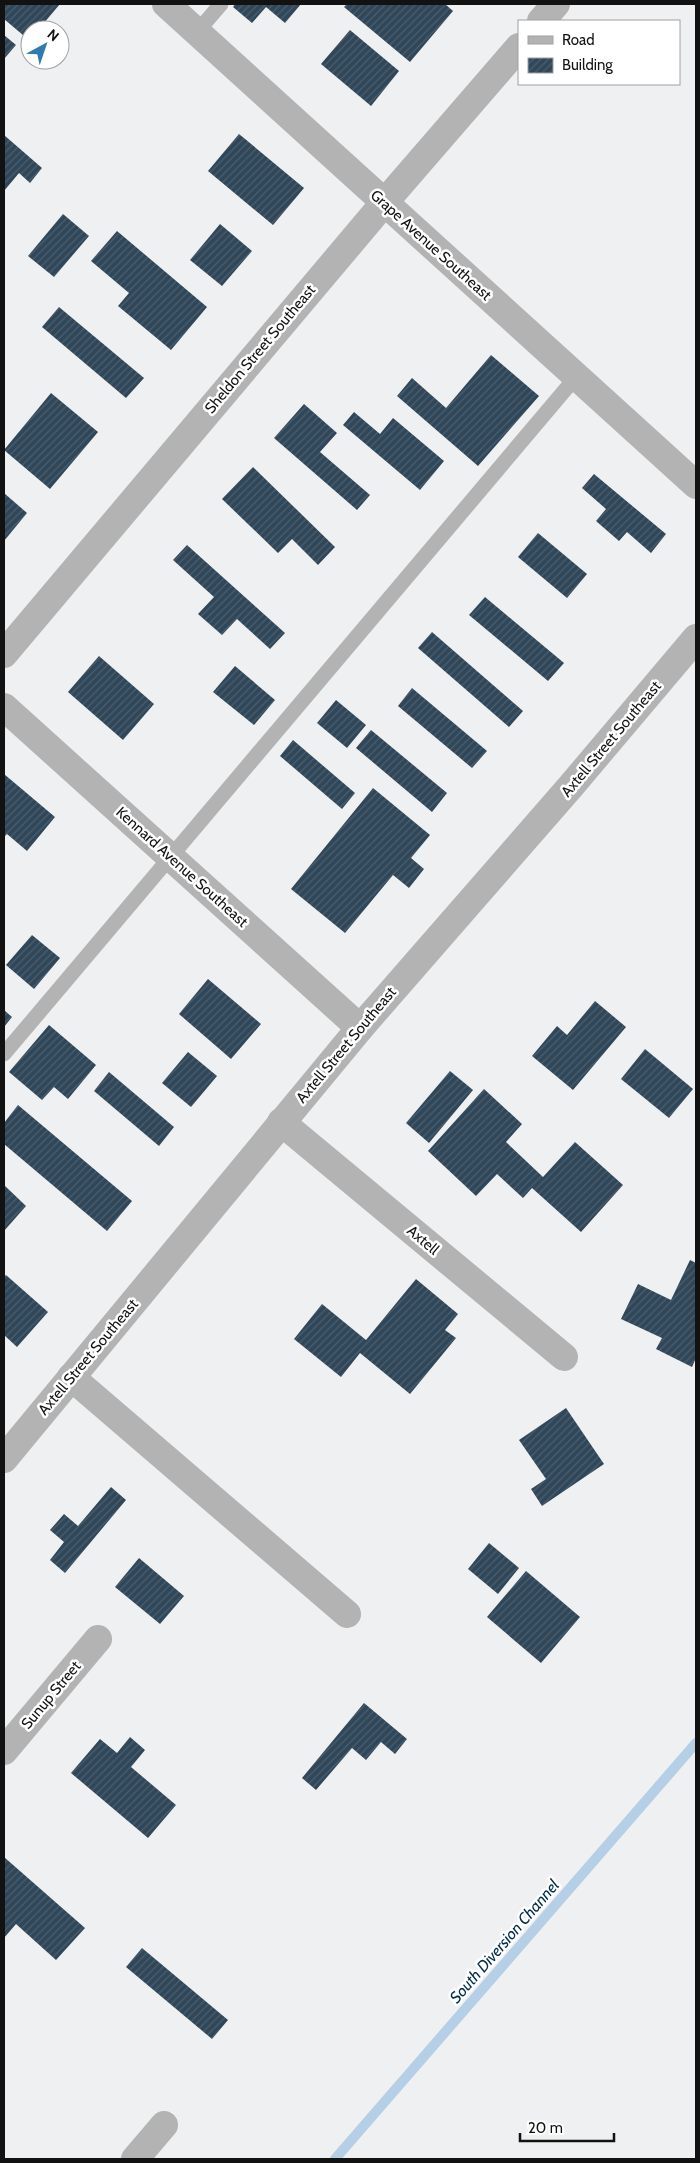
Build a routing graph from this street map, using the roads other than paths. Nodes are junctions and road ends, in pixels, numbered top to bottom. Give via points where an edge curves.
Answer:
1 (166, 4) edge
2 (221, 4) edge
3 (556, 4) edge
4 (542, 20) edge
5 (197, 32) junction
6 (518, 48) edge
7 (384, 203) junction
8 (576, 377) junction
9 (696, 485) edge
10 (696, 638) edge
11 (4, 654) edge
12 (4, 707) edge
13 (171, 858) junction
14 (360, 1028) junction
15 (4, 1054) edge
16 (282, 1122) junction
17 (564, 1357) dead end
18 (71, 1377) junction
19 (4, 1459) edge
20 (347, 1614) dead end
21 (98, 1639) dead end
22 (4, 1751) edge
23 (164, 2125) dead end
24 (135, 2159) edge

1 - 5 street, Grape Avenue Southeast
2 - 5 lane
3 - 4 street
5 - 7 street, Grape Avenue Southeast
6 - 7 street, Sheldon Street Southeast
7 - 8 street, Grape Avenue Southeast
7 - 11 street, Sheldon Street Southeast
8 - 9 street, Grape Avenue Southeast
8 - 13 lane
10 - 14 street, Axtell Street Southeast
12 - 13 street, Kennard Avenue Southeast
13 - 14 street, Kennard Avenue Southeast
13 - 15 lane
14 - 16 street, Axtell Street Southeast
16 - 17 street, Axtell
16 - 18 street, Axtell Street Southeast
18 - 19 street, Axtell Street Southeast
18 - 20 street
21 - 22 street, Sunup Street
23 - 24 street

